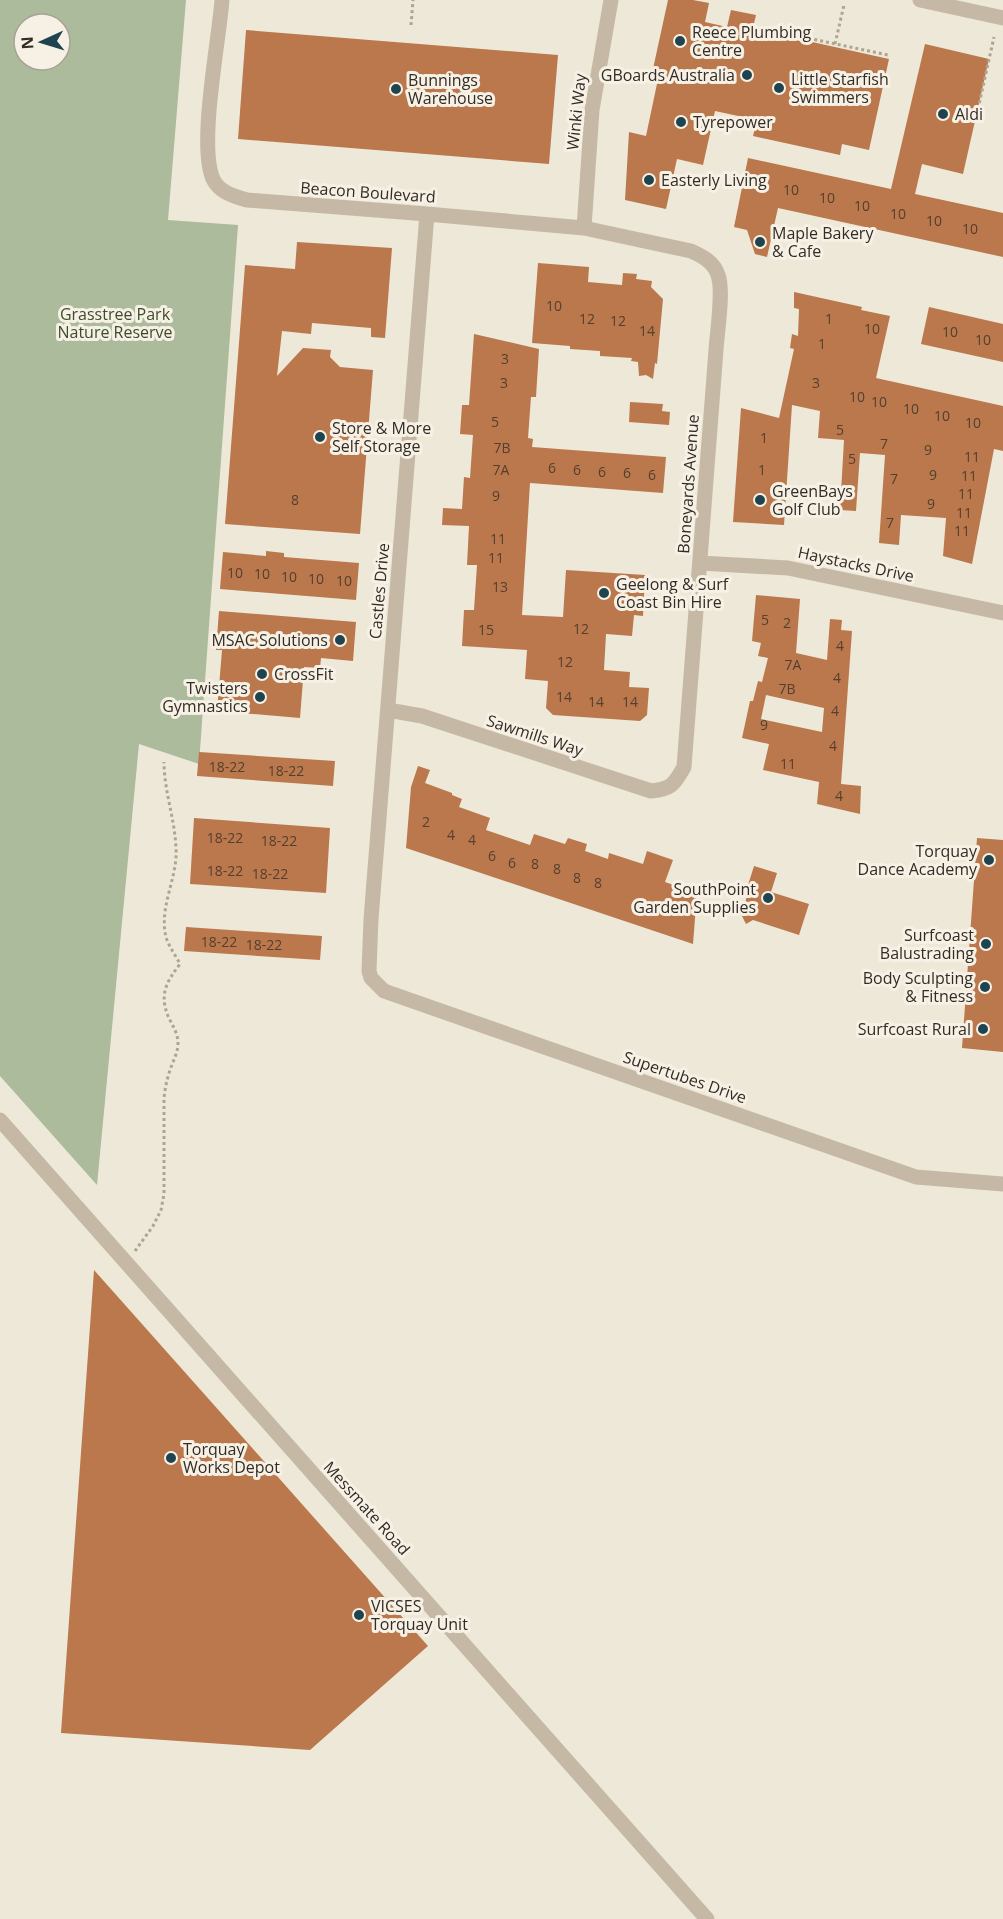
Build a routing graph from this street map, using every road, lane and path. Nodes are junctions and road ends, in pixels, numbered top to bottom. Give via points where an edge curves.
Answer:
1 (222, 0) edge
2 (413, 0) edge
3 (611, 0) edge
4 (920, 0) edge
5 (844, 5) dead end
6 (1003, 18) edge
7 (411, 25) dead end
8 (779, 32) dead end
9 (994, 37) dead end
10 (835, 44) junction
11 (888, 55) dead end
12 (978, 109) dead end
13 (427, 214) junction
14 (584, 228) junction
15 (705, 256) joint
16 (700, 563) junction
17 (1003, 613) edge
18 (388, 710) junction
19 (164, 762) dead end
20 (671, 786) joint
21 (369, 970) joint
22 (0, 1120) edge
23 (1003, 1184) edge
24 (124, 1260) junction
25 (707, 1919) edge

1 - 13 street, Beacon Boulevard via 208,161 213,180 226,194 247,200
2 - 7 path
3 - 14 street, Winki Way via 592,110
4 - 6 street
5 - 10 path
8 - 10 path
9 - 12 path
10 - 11 path
13 - 14 street, Beacon Boulevard
13 - 18 street, Castles Drive
14 - 15 street, Beacon Boulevard
15 - 16 street, Boneyards Avenue via 718,274 720,291
16 - 17 street, Haystacks Drive via 788,568
16 - 20 street, Boneyards Avenue via 684,767
18 - 20 street, Sawmills Way via 422,716 651,791
18 - 21 street, Castles Drive
19 - 24 path via 164,783 177,851 164,918 167,940 180,964 168,980 164,1002 178,1046 164,1098 161,1210 136,1250
21 - 23 street, Supertubes Drive via 371,978 384,991 916,1177
22 - 24 street, Messmate Road
24 - 25 street, Messmate Road

